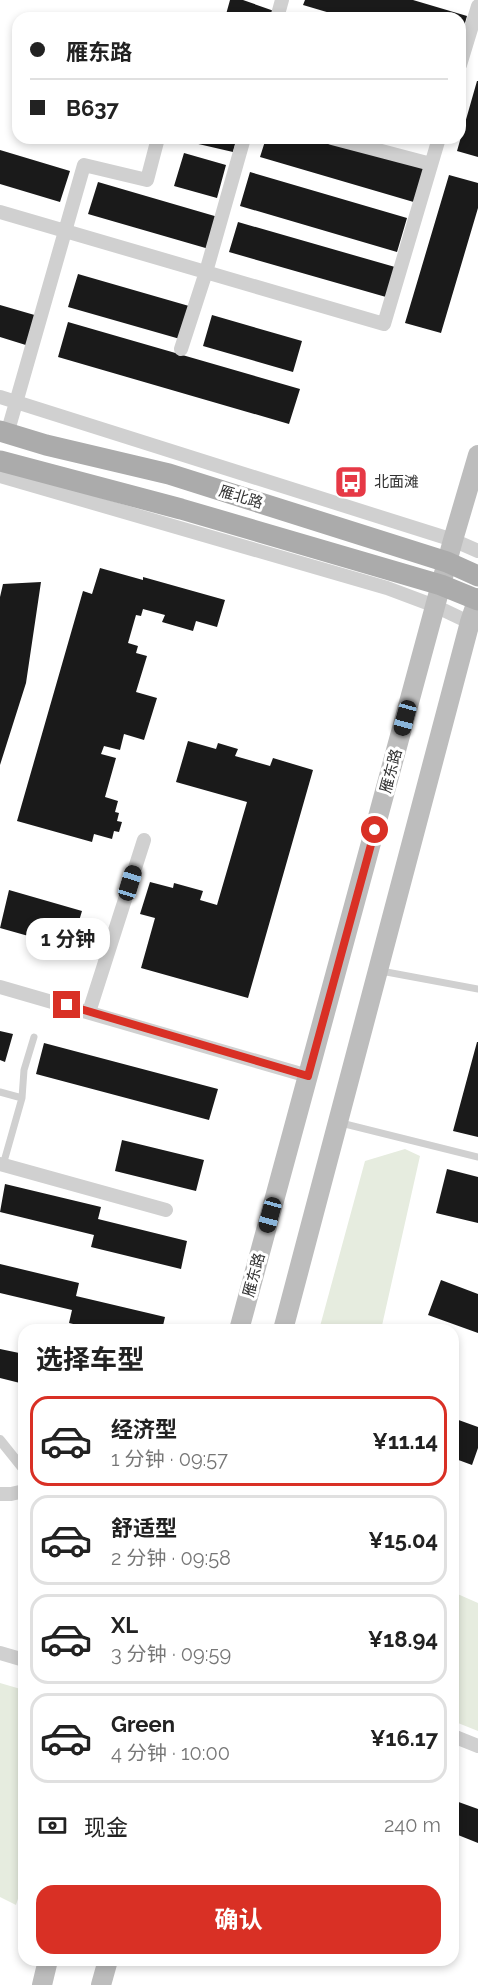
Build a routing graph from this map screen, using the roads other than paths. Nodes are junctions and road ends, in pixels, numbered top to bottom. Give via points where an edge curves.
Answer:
1 (478, 6) edge
2 (466, 45) edge
3 (156, 144) edge
4 (242, 144) edge
5 (355, 144) edge
6 (437, 144) edge
7 (431, 164) junction
8 (0, 212) edge
9 (65, 231) junction
10 (206, 272) junction
11 (181, 349) dead end
12 (0, 397) edge
13 (17, 402) junction
14 (4, 433) edge
15 (478, 455) edge
16 (0, 461) edge
17 (0, 476) edge
18 (453, 540) junction
19 (478, 550) edge
20 (447, 562) junction
21 (478, 576) edge
22 (441, 585) junction
23 (478, 599) edge
24 (435, 606) junction
25 (474, 624) edge
26 (144, 840) dead end
27 (378, 970) junction
28 (0, 987) edge
29 (478, 989) edge
30 (89, 1012) junction
31 (34, 1037) dead end
32 (308, 1076) junction
33 (0, 1092) edge
34 (22, 1098) junction
35 (338, 1123) junction
36 (478, 1157) edge
37 (1, 1169) edge
38 (166, 1210) dead end
39 (241, 1324) edge
40 (286, 1324) edge
41 (0, 1440) edge
42 (18, 1462) edge
43 (18, 1492) edge
44 (0, 1494) edge
45 (0, 1653) edge
46 (18, 1658) edge
47 (459, 1738) edge
48 (478, 1746) edge
49 (47, 1966) edge
50 (106, 1966) edge
51 (42, 1985) edge
52 (101, 1985) edge

1 - 2 street
3 - 9 street via 147,180 84,165
4 - 10 street
5 - 7 street
6 - 7 street
7 - 10 street via 384,324
8 - 9 street
9 - 10 street
9 - 13 street
10 - 11 street
12 - 13 street
13 - 14 street
13 - 18 street
14 - 20 main road, 雁北路 via 169,474
15 - 18 main road, 雁东路
16 - 22 main road, 雁北路
17 - 24 street via 387,588
18 - 19 street
18 - 20 main road, 雁东路
20 - 21 main road, 雁北路
20 - 22 main road, 雁东路
22 - 23 main road, 雁北路
22 - 24 main road, 雁东路
23 - 25 main road
24 - 25 street
24 - 32 main road, 雁东路
25 - 27 main road
26 - 30 street
27 - 29 lane
27 - 35 main road
28 - 30 street
30 - 32 street
31 - 34 lane via 24,1070
32 - 39 main road, 雁东路
33 - 34 lane
34 - 37 lane
35 - 36 lane
35 - 40 main road
37 - 38 street
41 - 42 street
43 - 44 street
45 - 46 street
47 - 48 street
49 - 51 main road
50 - 52 main road

